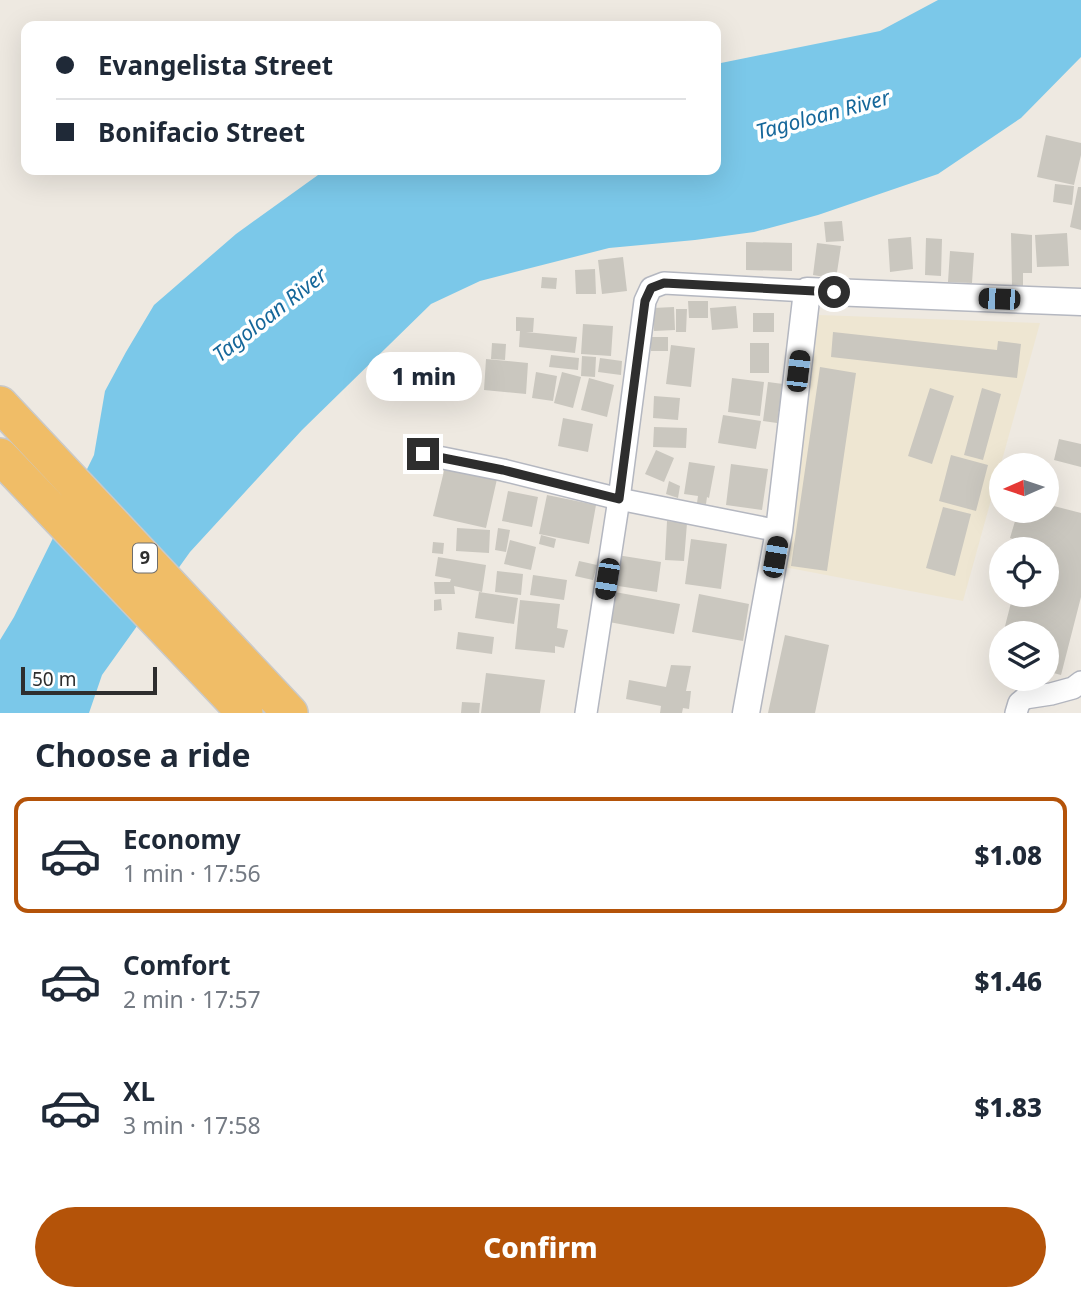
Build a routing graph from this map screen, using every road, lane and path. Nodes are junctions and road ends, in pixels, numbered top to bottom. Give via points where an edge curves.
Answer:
1 (807, 291) junction
2 (1081, 302) edge
3 (0, 404) edge
4 (423, 454) dead end
5 (0, 456) edge
6 (619, 499) junction
7 (779, 531) junction
8 (1081, 682) edge
9 (245, 713) edge
10 (290, 713) edge
11 (586, 713) edge
12 (746, 713) edge
13 (1016, 713) edge

1 - 2 street
1 - 6 street via 664,283 651,288 645,301
1 - 7 street
3 - 10 highway, 9
4 - 6 street
5 - 9 highway, 9
6 - 7 street
6 - 11 street
7 - 12 street
8 - 13 street via 1073,688 1025,698

